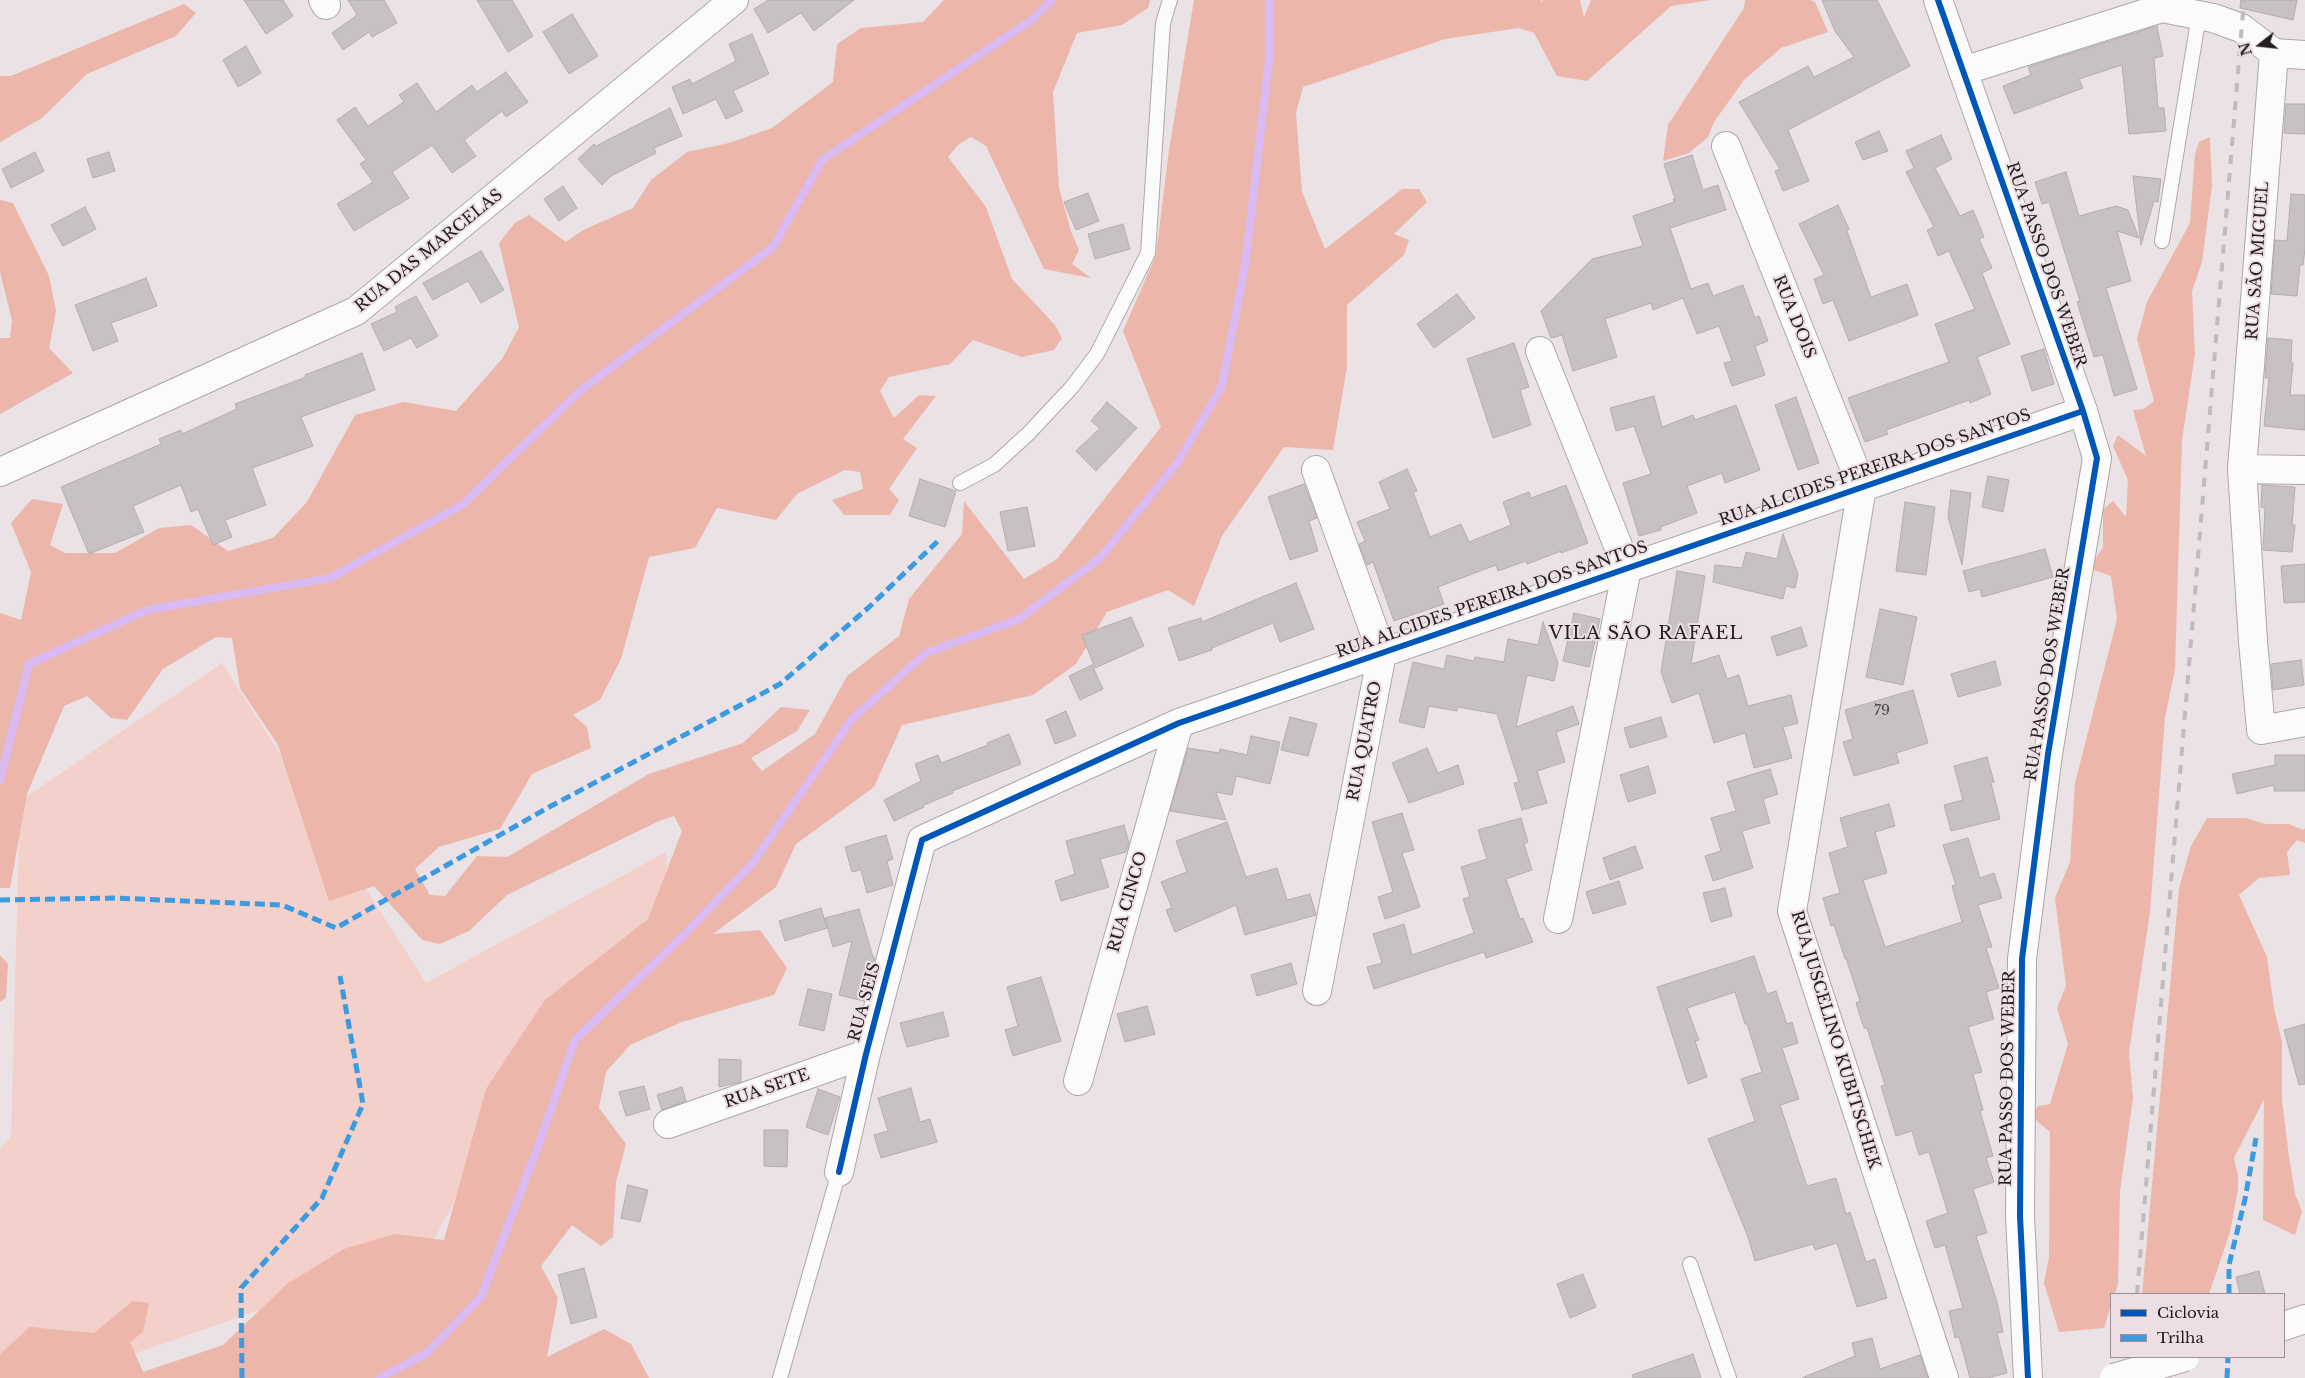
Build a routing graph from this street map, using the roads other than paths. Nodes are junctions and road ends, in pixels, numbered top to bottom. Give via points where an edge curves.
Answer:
1 (733, 0) edge
2 (1170, 0) edge
3 (1938, 0) edge
4 (2199, 15) junction
5 (2274, 53) junction
6 (2305, 55) edge
7 (1963, 71) junction
8 (1726, 146) dead end
9 (2162, 241) dead end
10 (1540, 351) dead end
11 (2082, 411) junction
12 (2242, 469) junction
13 (1316, 470) dead end
14 (2305, 470) edge
15 (0, 472) edge
16 (960, 483) dead end
17 (1862, 487) junction
18 (1627, 568) junction
19 (1382, 653) junction
20 (2305, 722) edge
21 (1179, 723) junction
22 (922, 840) joint
23 (1558, 919) dead end
24 (1317, 991) dead end
25 (866, 1054) junction
26 (1078, 1080) dead end
27 (668, 1124) dead end
28 (839, 1172) joint
29 (1690, 1264) dead end
30 (2305, 1319) edge
31 (2285, 1326) edge
32 (2182, 1358) edge
33 (780, 1378) edge
34 (1729, 1378) edge
35 (1944, 1378) edge
36 (2028, 1378) edge
37 (2114, 1378) edge

1 - 15 street, RUA DAS MARCELAS via 356,311
2 - 16 lane via 1163,23 1148,253 1097,354 1072,386 994,465
3 - 7 street, RUA PASSO DOS WEBER
4 - 5 street via 2241,28
4 - 7 street via 2162,8
4 - 9 lane
5 - 6 street
5 - 12 street, RUA SÃO MIGUEL
7 - 11 street, RUA PASSO DOS WEBER
8 - 17 street, RUA DOIS
10 - 18 street
11 - 17 street, RUA ALCIDES PEREIRA DOS SANTOS
11 - 36 street, RUA PASSO DOS WEBER via 2097,458 2048,754 2022,959 2020,1216
12 - 14 street
12 - 20 street, RUA SÃO MIGUEL via 2261,730
13 - 19 street
17 - 18 street, RUA ALCIDES PEREIRA DOS SANTOS
17 - 35 street, RUA JUSCELINO KUBITSCHEK via 1792,911
18 - 19 street, RUA ALCIDES PEREIRA DOS SANTOS
18 - 23 street
19 - 21 street, RUA ALCIDES PEREIRA DOS SANTOS
19 - 24 street, RUA QUATRO
21 - 22 street, RUA ALCIDES PEREIRA DOS SANTOS
21 - 26 street, RUA CINCO
22 - 25 street, RUA SEIS
25 - 27 street, RUA SETE
25 - 28 street, RUA SEIS
28 - 33 lane
29 - 34 lane
30 - 31 street
32 - 37 street, bridge

